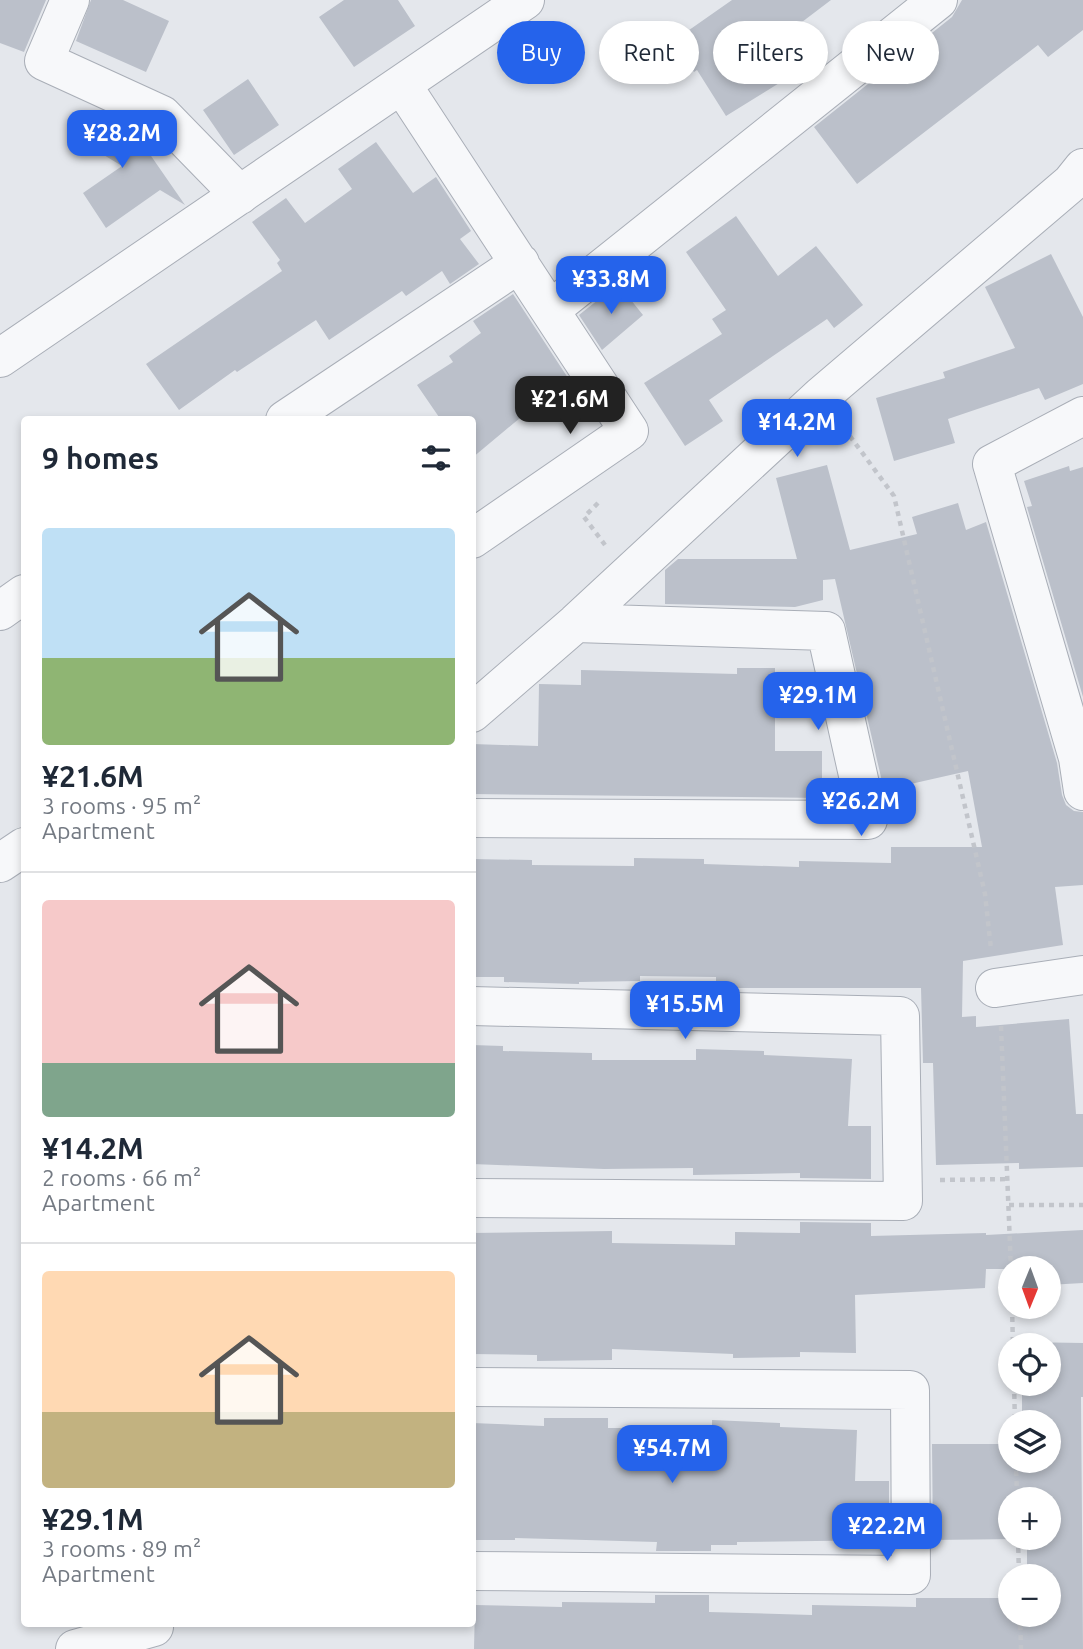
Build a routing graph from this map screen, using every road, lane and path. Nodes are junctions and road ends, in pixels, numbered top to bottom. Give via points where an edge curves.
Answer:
1 (70, 0) edge
2 (525, 0) edge
3 (938, 0) edge
4 (402, 85) junction
5 (1079, 186) edge
6 (240, 195) junction
7 (520, 263) junction
8 (550, 310) junction
9 (0, 358) edge
10 (291, 416) edge
11 (1083, 416) edge
12 (841, 424) dead end
13 (602, 499) dead end
14 (476, 536) edge
15 (628, 575) junction
16 (21, 596) edge
17 (0, 611) edge
18 (576, 623) junction
19 (476, 710) edge
20 (1083, 792) edge
21 (476, 818) edge
22 (21, 849) edge
23 (0, 863) edge
24 (1083, 975) edge
25 (995, 988) junction
26 (476, 1006) edge
27 (1009, 1179) junction
28 (903, 1180) junction
29 (476, 1198) edge
30 (1009, 1205) junction
31 (1083, 1205) edge
32 (1011, 1256) edge
33 (476, 1387) edge
34 (476, 1571) edge
35 (1020, 1627) edge
36 (156, 1634) edge
37 (75, 1649) edge
38 (1021, 1649) edge

1 - 6 street via 44,61 162,115
2 - 4 street
3 - 8 street
4 - 6 street
4 - 7 street
5 - 15 street via 821,396
6 - 9 street
7 - 8 street
7 - 10 street
8 - 14 street via 629,431
11 - 20 street via 992,464 1078,758
12 - 25 path via 894,496 985,894
13 - 15 path via 584,517
15 - 18 street
16 - 17 street
18 - 19 street
18 - 21 street via 826,631 869,820
22 - 23 street
24 - 25 street
25 - 27 path via 1001,1020
26 - 28 street via 900,1016
27 - 28 path
27 - 30 path
28 - 29 street via 903,1201
30 - 31 path
30 - 32 path
33 - 34 street via 910,1390 911,1575
35 - 38 path
36 - 37 street

